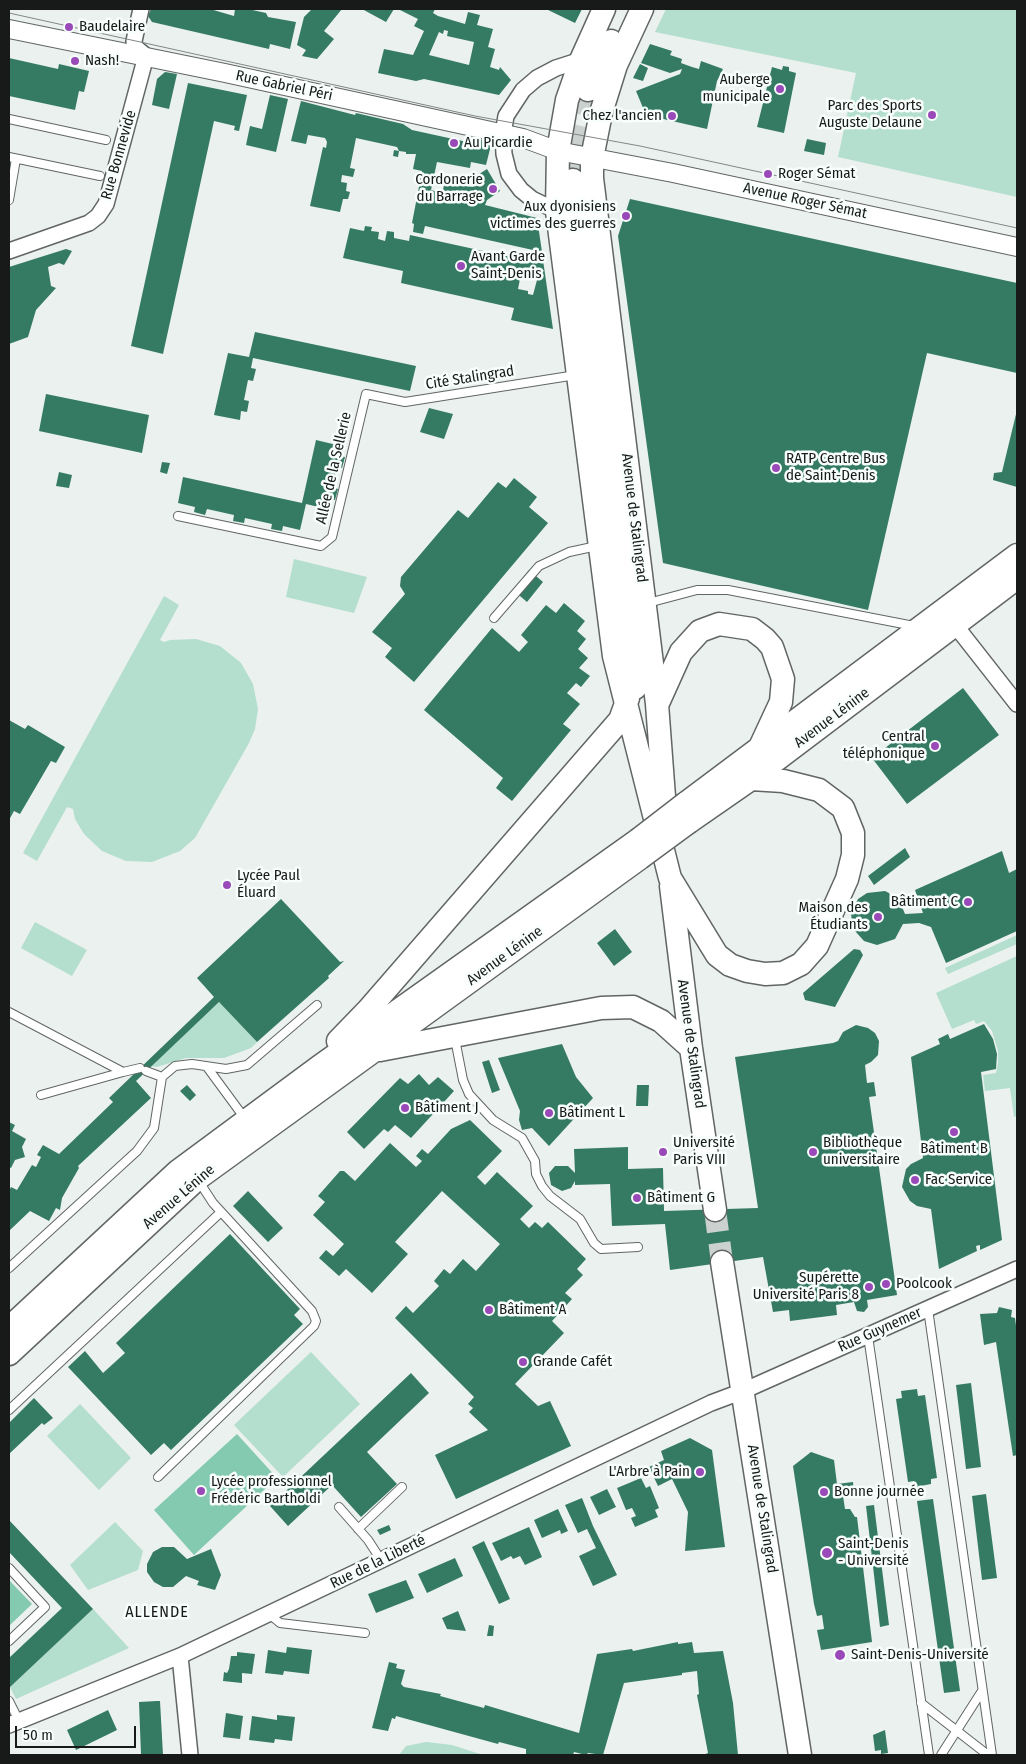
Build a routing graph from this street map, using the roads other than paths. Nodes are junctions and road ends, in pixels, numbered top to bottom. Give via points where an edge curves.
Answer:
1 (140, 9) edge
2 (604, 9) edge
3 (618, 9) edge
4 (627, 9) edge
5 (642, 9) edge
6 (9, 29) edge
7 (146, 56) junction
8 (581, 60) junction
9 (9, 119) edge
10 (503, 134) junction
11 (106, 140) dead end
12 (558, 150) junction
13 (12, 158) edge
14 (592, 158) junction
15 (100, 176) dead end
16 (573, 180) tunnel mouth
17 (9, 200) edge
18 (557, 211) junction
19 (578, 234) junction
20 (1017, 247) edge
21 (9, 251) edge
22 (580, 375) junction
23 (366, 394) joint
24 (178, 516) dead end
25 (636, 537) junction
26 (599, 545) junction
27 (1017, 555) edge
28 (1017, 578) edge
29 (645, 604) junction
30 (494, 618) dead end
31 (955, 625) junction
32 (921, 628) junction
33 (614, 656) junction
34 (632, 670) junction
35 (657, 704) junction
36 (1017, 704) edge
37 (626, 707) junction
38 (609, 733) junction
39 (758, 751) junction
40 (646, 776) junction
41 (751, 780) junction
42 (688, 812) junction
43 (639, 849) junction
44 (670, 878) junction
45 (317, 1005) dead end
46 (9, 1012) edge
47 (455, 1037) junction
48 (691, 1048) junction
49 (374, 1051) junction
50 (320, 1066) junction
51 (207, 1067) junction
52 (123, 1072) junction
53 (162, 1077) junction
54 (41, 1094) dead end
55 (246, 1120) junction
56 (197, 1179) junction
57 (715, 1210) tunnel mouth
58 (222, 1212) junction
59 (638, 1247) dead end
60 (722, 1262) tunnel mouth
61 (9, 1268) edge
62 (1017, 1269) edge
63 (928, 1309) junction
64 (9, 1328) edge
65 (868, 1336) junction
66 (9, 1354) edge
67 (743, 1391) junction
68 (9, 1410) edge
69 (158, 1477) dead end
70 (402, 1487) dead end
71 (338, 1507) dead end
72 (358, 1529) junction
73 (381, 1560) junction
74 (9, 1568) edge
75 (269, 1614) junction
76 (365, 1634) dead end
77 (9, 1641) edge
78 (180, 1656) junction
79 (982, 1690) junction
80 (9, 1701) edge
81 (921, 1703) junction
82 (14, 1723) edge
83 (956, 1731) junction
84 (190, 1755) edge
85 (800, 1755) edge
86 (929, 1755) edge
87 (941, 1755) edge
88 (990, 1755) edge

1 - 7 street via 134,41 135,47
2 - 8 main road, Avenue de Stalingrad
3 - 4 main road via 597,56 588,90
5 - 14 main road, Avenue de Stalingrad via 616,65 601,113
6 - 7 street, Rue Gabriel Péri
7 - 10 street, Rue Gabriel Péri
7 - 21 street, Rue Bonnevide via 106,204 98,216 89,223
8 - 10 street via 556,68 523,90 506,116
8 - 12 main road, Avenue de Stalingrad via 567,100
9 - 11 lane
10 - 12 street, Rue Gabriel Péri
10 - 18 street via 509,174 532,199
12 - 14 street, Avenue Roger Sémat
12 - 18 main road, Avenue de Stalingrad
13 - 15 lane
13 - 17 lane
14 - 20 street, Avenue Roger Sémat
14 - 25 main road, Avenue de Stalingrad via 594,202
16 - 19 main road, Avenue de Stalingrad
18 - 22 main road, Avenue de Stalingrad
19 - 25 main road
19 - 34 main road, Avenue de Stalingrad
22 - 23 lane, Cité Stalingrad via 405,402
22 - 26 main road, Avenue de Stalingrad
23 - 24 lane, Allée de la Sellerie via 332,537 321,546
25 - 29 main road, Avenue de Stalingrad
26 - 30 lane via 569,552 539,566
26 - 33 main road, Avenue de Stalingrad
27 - 32 main road, Avenue Lénine
28 - 31 main road, Avenue Lénine
29 - 32 lane via 697,590 728,590
29 - 35 main road, Avenue de Stalingrad
31 - 36 street
31 - 41 main road, Avenue Lénine
32 - 39 main road, Avenue Lénine
33 - 37 main road, Avenue de Stalingrad
33 - 38 main road
34 - 37 main road
34 - 40 main road, Avenue de Stalingrad
35 - 39 main road via 681,652 700,631 719,624 752,629 772,647 783,679 777,715
35 - 44 main road, Avenue de Stalingrad
37 - 38 main road
37 - 40 main road, Avenue de Stalingrad
38 - 50 main road via 338,1041
39 - 42 main road, Avenue Lénine
40 - 44 main road, Avenue de Stalingrad
41 - 42 main road, Avenue Lénine
41 - 44 main road via 783,781 819,790 843,808 853,833 853,856 847,879 817,946 801,964 783,973 756,973 730,965 707,941
42 - 43 main road, Avenue Lénine, bridge
43 - 49 main road, Avenue Lénine
43 - 50 main road, Avenue Lénine
44 - 48 main road, Avenue de Stalingrad
45 - 51 lane via 247,1065 226,1069
46 - 52 lane
47 - 48 main road via 601,1008 634,1007 661,1021
47 - 49 main road
47 - 59 lane via 469,1094 493,1120 522,1138 535,1161 539,1180 550,1196 580,1219 601,1249
48 - 57 main road, Avenue de Stalingrad
49 - 56 main road, Avenue Lénine
50 - 55 main road, Avenue Lénine
51 - 53 lane via 192,1064 174,1066
51 - 55 lane
52 - 53 lane via 143,1070
52 - 54 lane
53 - 61 lane via 154,1128 136,1151
55 - 64 main road, Avenue Lénine via 178,1171
56 - 58 lane
56 - 66 main road, Avenue Lénine
58 - 68 lane
58 - 69 lane via 312,1311 316,1317 314,1326
60 - 67 main road, Avenue de Stalingrad
62 - 63 street, Rue Guynemer
63 - 65 street, Rue Guynemer
63 - 79 lane
65 - 67 street, Rue Guynemer
65 - 81 lane
67 - 73 street, Rue de la Liberté via 711,1403
67 - 85 main road, Avenue de Stalingrad
70 - 72 lane
71 - 72 lane
72 - 73 lane
73 - 75 street, Rue de la Liberté
74 - 77 lane via 46,1607
75 - 76 lane via 280,1622
75 - 78 street, Rue de la Liberté
78 - 82 street, Rue de la Liberté
78 - 84 street
79 - 83 lane
79 - 88 lane
80 - 82 lane
81 - 83 lane
81 - 86 lane
83 - 87 lane
83 - 88 lane

